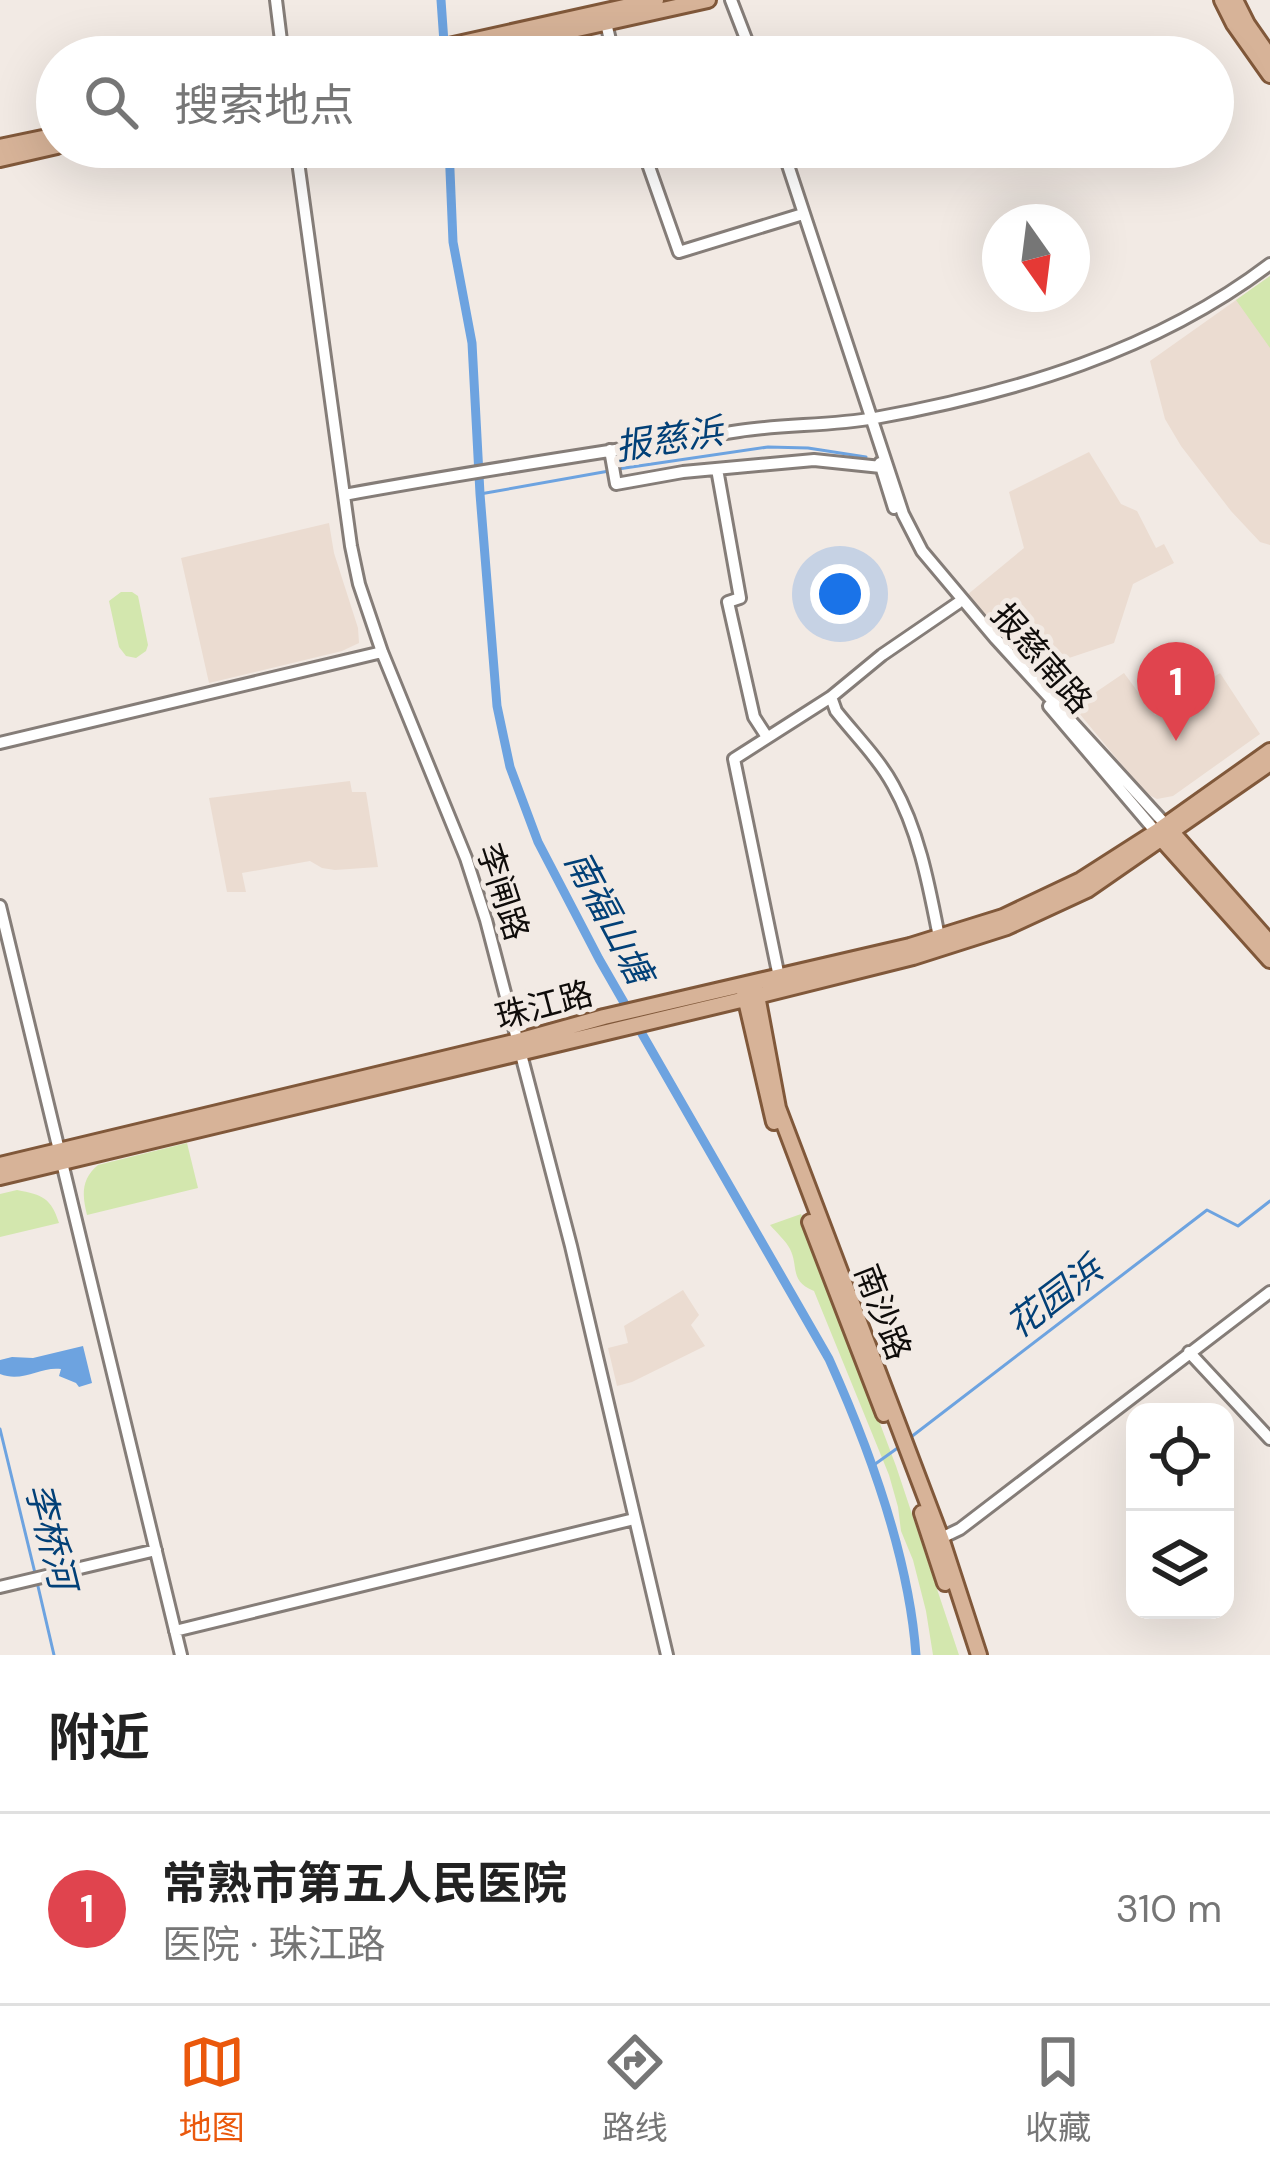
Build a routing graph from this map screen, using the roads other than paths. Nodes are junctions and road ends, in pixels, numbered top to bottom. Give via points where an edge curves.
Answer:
1 (276, 0) edge
2 (656, 0) edge
3 (708, 0) edge
4 (730, 0) edge
5 (1222, 0) edge
6 (1235, 0) edge
7 (605, 23) junction
8 (280, 36) edge
9 (519, 36) edge
10 (539, 36) edge
11 (608, 36) edge
12 (745, 36) edge
13 (1270, 57) edge
14 (1270, 75) edge
15 (36, 139) edge
16 (0, 147) edge
17 (36, 151) edge
18 (0, 159) edge
19 (299, 168) edge
20 (649, 168) edge
21 (789, 168) edge
22 (803, 214) junction
23 (1270, 264) edge
24 (871, 419) junction
25 (610, 450) junction
26 (881, 467) junction
27 (717, 469) junction
28 (344, 495) junction
29 (958, 603) junction
30 (382, 652) junction
31 (831, 697) junction
32 (767, 737) junction
33 (0, 742) edge
34 (1270, 751) edge
35 (1270, 764) edge
36 (1164, 833) junction
37 (0, 906) edge
38 (939, 937) junction
39 (1270, 943) edge
40 (1270, 960) edge
41 (779, 977) junction
42 (750, 991) junction
43 (519, 1047) junction
44 (61, 1156) junction
45 (0, 1165) edge
46 (0, 1177) edge
47 (1270, 1292) edge
48 (1189, 1352) junction
49 (1270, 1439) edge
50 (634, 1519) junction
51 (936, 1540) junction
52 (156, 1550) junction
53 (0, 1587) edge
54 (176, 1631) junction
55 (182, 1655) edge
56 (667, 1655) edge
57 (974, 1655) edge

1 - 8 street
2 - 9 main road
3 - 7 main road
4 - 12 street
5 - 14 main road
6 - 13 main road
7 - 10 main road
7 - 11 street
15 - 16 main road
17 - 18 main road
19 - 28 street, 李闸路
20 - 22 street via 679,252
21 - 22 street, 报慈南路
22 - 24 street, 报慈南路
23 - 24 street via 1118,352
24 - 25 street
24 - 26 street, 报慈南路
24 - 36 street, 报慈南路 via 922,551
25 - 27 street via 616,484
25 - 28 street
26 - 27 street via 814,460
26 - 29 street, 报慈南路 via 913,548
27 - 32 street via 740,598 728,602 754,717
28 - 30 street, 李闸路 via 359,584
29 - 31 street
29 - 36 street, 报慈南路
30 - 33 street
30 - 43 street, 李闸路 via 466,858
31 - 32 street
31 - 38 street via 892,783
32 - 41 street via 734,759
34 - 36 main road, 珠江路
35 - 36 main road, 珠江路
36 - 38 main road, 珠江路 via 1082,880
36 - 39 main road, 报慈南路
36 - 40 main road, 报慈南路
36 - 42 main road, 珠江路 via 1088,890 1007,927 913,957
37 - 44 street
38 - 41 main road, 珠江路
41 - 42 main road, 珠江路
42 - 43 main road, 珠江路
42 - 51 main road, 南沙路 via 768,1104
43 - 44 main road, 珠江路
43 - 50 street, 李闸路
44 - 45 main road, 珠江路
44 - 46 main road, 珠江路
44 - 52 street
47 - 48 street
48 - 49 street
48 - 51 street
50 - 54 street
50 - 56 street, 李闸路
51 - 57 main road, 南沙路
52 - 53 street
52 - 54 street
54 - 55 street

